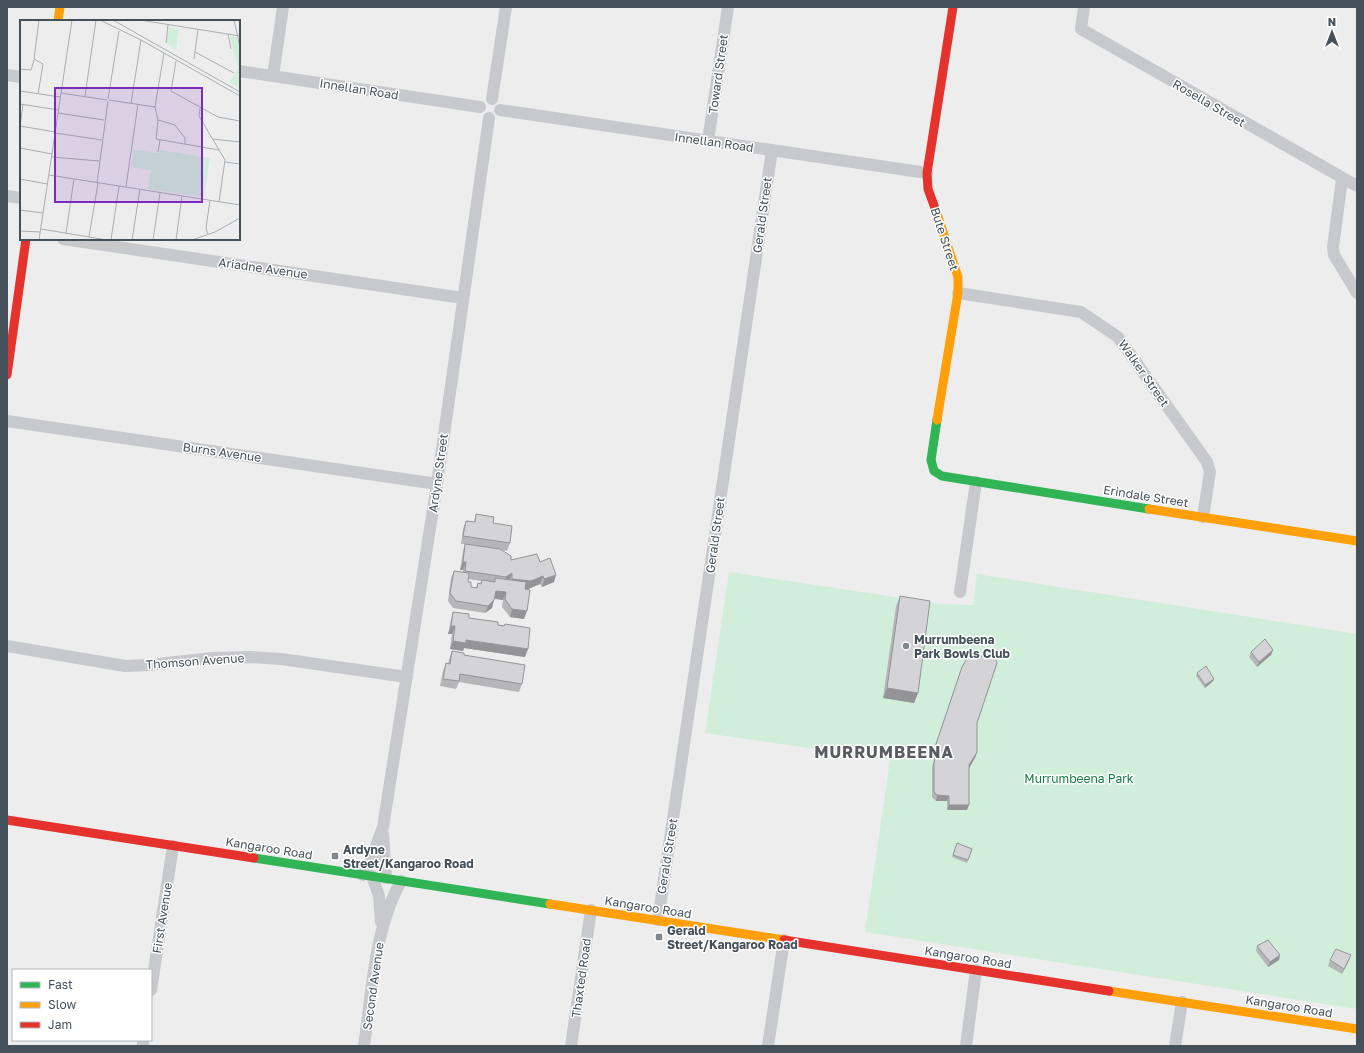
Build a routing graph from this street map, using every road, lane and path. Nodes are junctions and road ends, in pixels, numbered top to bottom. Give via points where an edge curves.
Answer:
1 (60, 7) edge
2 (283, 7) edge
3 (506, 7) edge
4 (728, 7) edge
5 (953, 7) edge
6 (1084, 7) edge
7 (58, 20) edge
8 (240, 71) edge
9 (7, 75) edge
10 (273, 76) junction
11 (20, 77) edge
12 (492, 98) junction
13 (480, 107) junction
14 (500, 110) junction
15 (489, 118) junction
16 (708, 141) junction
17 (772, 150) junction
18 (927, 173) junction
19 (1342, 179) junction
20 (1357, 186) edge
21 (7, 196) edge
22 (20, 198) edge
23 (26, 240) edge
24 (70, 240) edge
25 (958, 293) junction
26 (1357, 293) edge
27 (463, 298) junction
28 (7, 375) edge
29 (7, 421) edge
30 (934, 471) joint
31 (976, 482) junction
32 (437, 484) junction
33 (1202, 517) junction
34 (1357, 541) edge
35 (960, 592) dead end
36 (7, 646) edge
37 (407, 677) junction
38 (7, 820) edge
39 (383, 827) junction
40 (173, 846) junction
41 (368, 876) junction
42 (386, 878) junction
43 (401, 881) junction
44 (591, 910) junction
45 (658, 920) junction
46 (382, 927) junction
47 (784, 940) junction
48 (976, 970) junction
49 (152, 983) edge
50 (1182, 1002) junction
51 (1357, 1029) edge
52 (364, 1046) edge
53 (571, 1046) edge
54 (768, 1046) edge
55 (966, 1046) edge
56 (1175, 1046) edge

1 - 7 street
2 - 10 street
3 - 12 street
4 - 16 street, Toward Street
5 - 18 street, Bute Street
6 - 19 street, Rosella Street via 1081,29
8 - 10 street, Innellan Road
9 - 11 street
10 - 13 street, Innellan Road
12 - 13 street via 485,99
12 - 14 street via 498,102
13 - 15 street via 483,116
14 - 15 street via 496,117
14 - 16 street, Innellan Road
15 - 27 street, Ardyne Street
16 - 17 street, Innellan Road
17 - 18 street, Innellan Road
17 - 45 street, Gerald Street
18 - 25 street, Bute Street via 928,189 958,277
19 - 20 street, Rosella Street
19 - 26 street via 1334,255
21 - 22 street
23 - 28 street
24 - 27 street, Ariadne Avenue
25 - 30 street, Bute Street via 931,460
25 - 33 street, Walker Street via 1081,312 1118,337 1207,462 1210,472
27 - 32 street, Ardyne Street
29 - 32 street, Burns Avenue
30 - 31 street, Erindale Street via 942,476
31 - 33 street, Erindale Street
31 - 35 street
32 - 37 street, Ardyne Street
33 - 34 street, Erindale Street
36 - 37 street, Thomson Avenue via 125,666 252,657
37 - 39 street, Ardyne Street
38 - 40 street, Kangaroo Road
39 - 41 street, Ardyne Street
39 - 42 street, Ardyne Street
40 - 41 street, Kangaroo Road
40 - 49 street, First Avenue
41 - 42 street, Kangaroo Road
41 - 46 street, Second Avenue via 379,896
42 - 43 street, Kangaroo Road
43 - 44 street, Kangaroo Road
43 - 46 street, Second Avenue via 391,898
44 - 45 street, Kangaroo Road
44 - 53 street, Thaxted Road
45 - 47 street, Kangaroo Road
46 - 52 street, Second Avenue
47 - 48 street, Kangaroo Road
47 - 54 street
48 - 50 street, Kangaroo Road
48 - 55 street
50 - 51 street, Kangaroo Road
50 - 56 street

